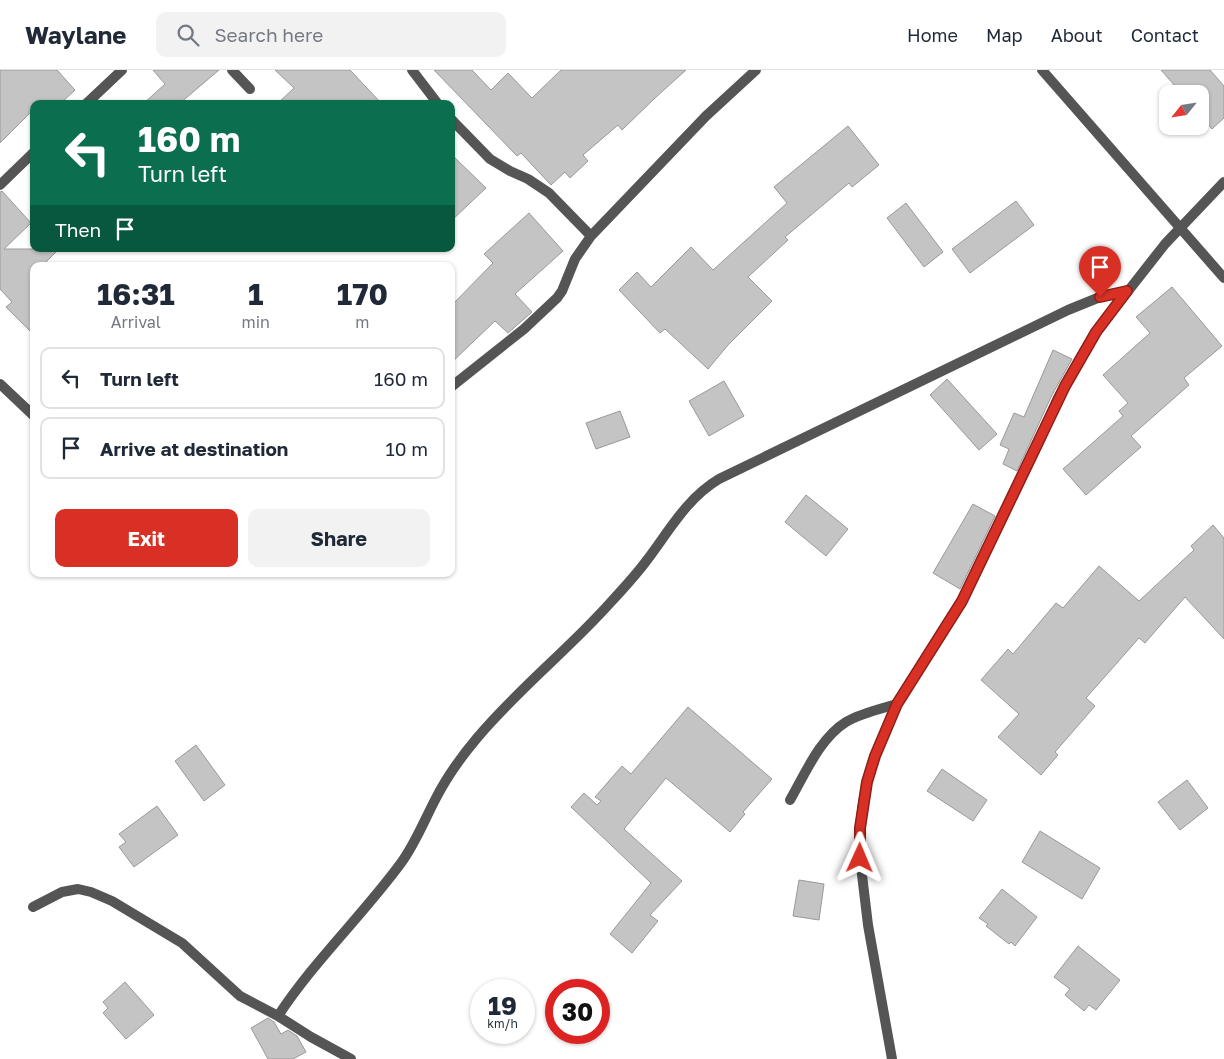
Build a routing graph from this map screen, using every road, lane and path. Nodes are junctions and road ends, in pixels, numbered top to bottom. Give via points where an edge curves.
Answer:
1 (122, 70) edge
2 (232, 70) edge
3 (412, 70) edge
4 (756, 70) edge
5 (1042, 70) edge
6 (250, 89) dead end
7 (90, 100) edge
8 (435, 100) edge
9 (455, 123) edge
10 (30, 156) edge
11 (1224, 182) edge
12 (0, 184) edge
13 (1180, 229) junction
14 (591, 236) junction
15 (1224, 278) edge
16 (1127, 291) junction
17 (0, 384) edge
18 (455, 384) edge
19 (30, 412) edge
20 (897, 704) junction
21 (790, 800) dead end
22 (34, 907) dead end
23 (278, 1016) junction
24 (351, 1059) edge
25 (892, 1059) edge

1 - 7 street
2 - 6 street
3 - 8 street
4 - 14 street via 706,116
5 - 13 street
9 - 14 street via 490,159 550,193
10 - 12 street
11 - 13 street
13 - 15 street
13 - 16 street
14 - 18 street via 575,259 557,298
16 - 20 street via 1096,332 1070,376 962,601
16 - 23 street via 1100,297 1068,310 703,490 609,604 508,703 471,745 450,774 402,861
17 - 19 street
20 - 21 street via 855,718 837,728
20 - 25 street via 875,756 860,828 862,889
22 - 23 street via 62,892 78,889 92,892 182,943 240,996
23 - 24 street

